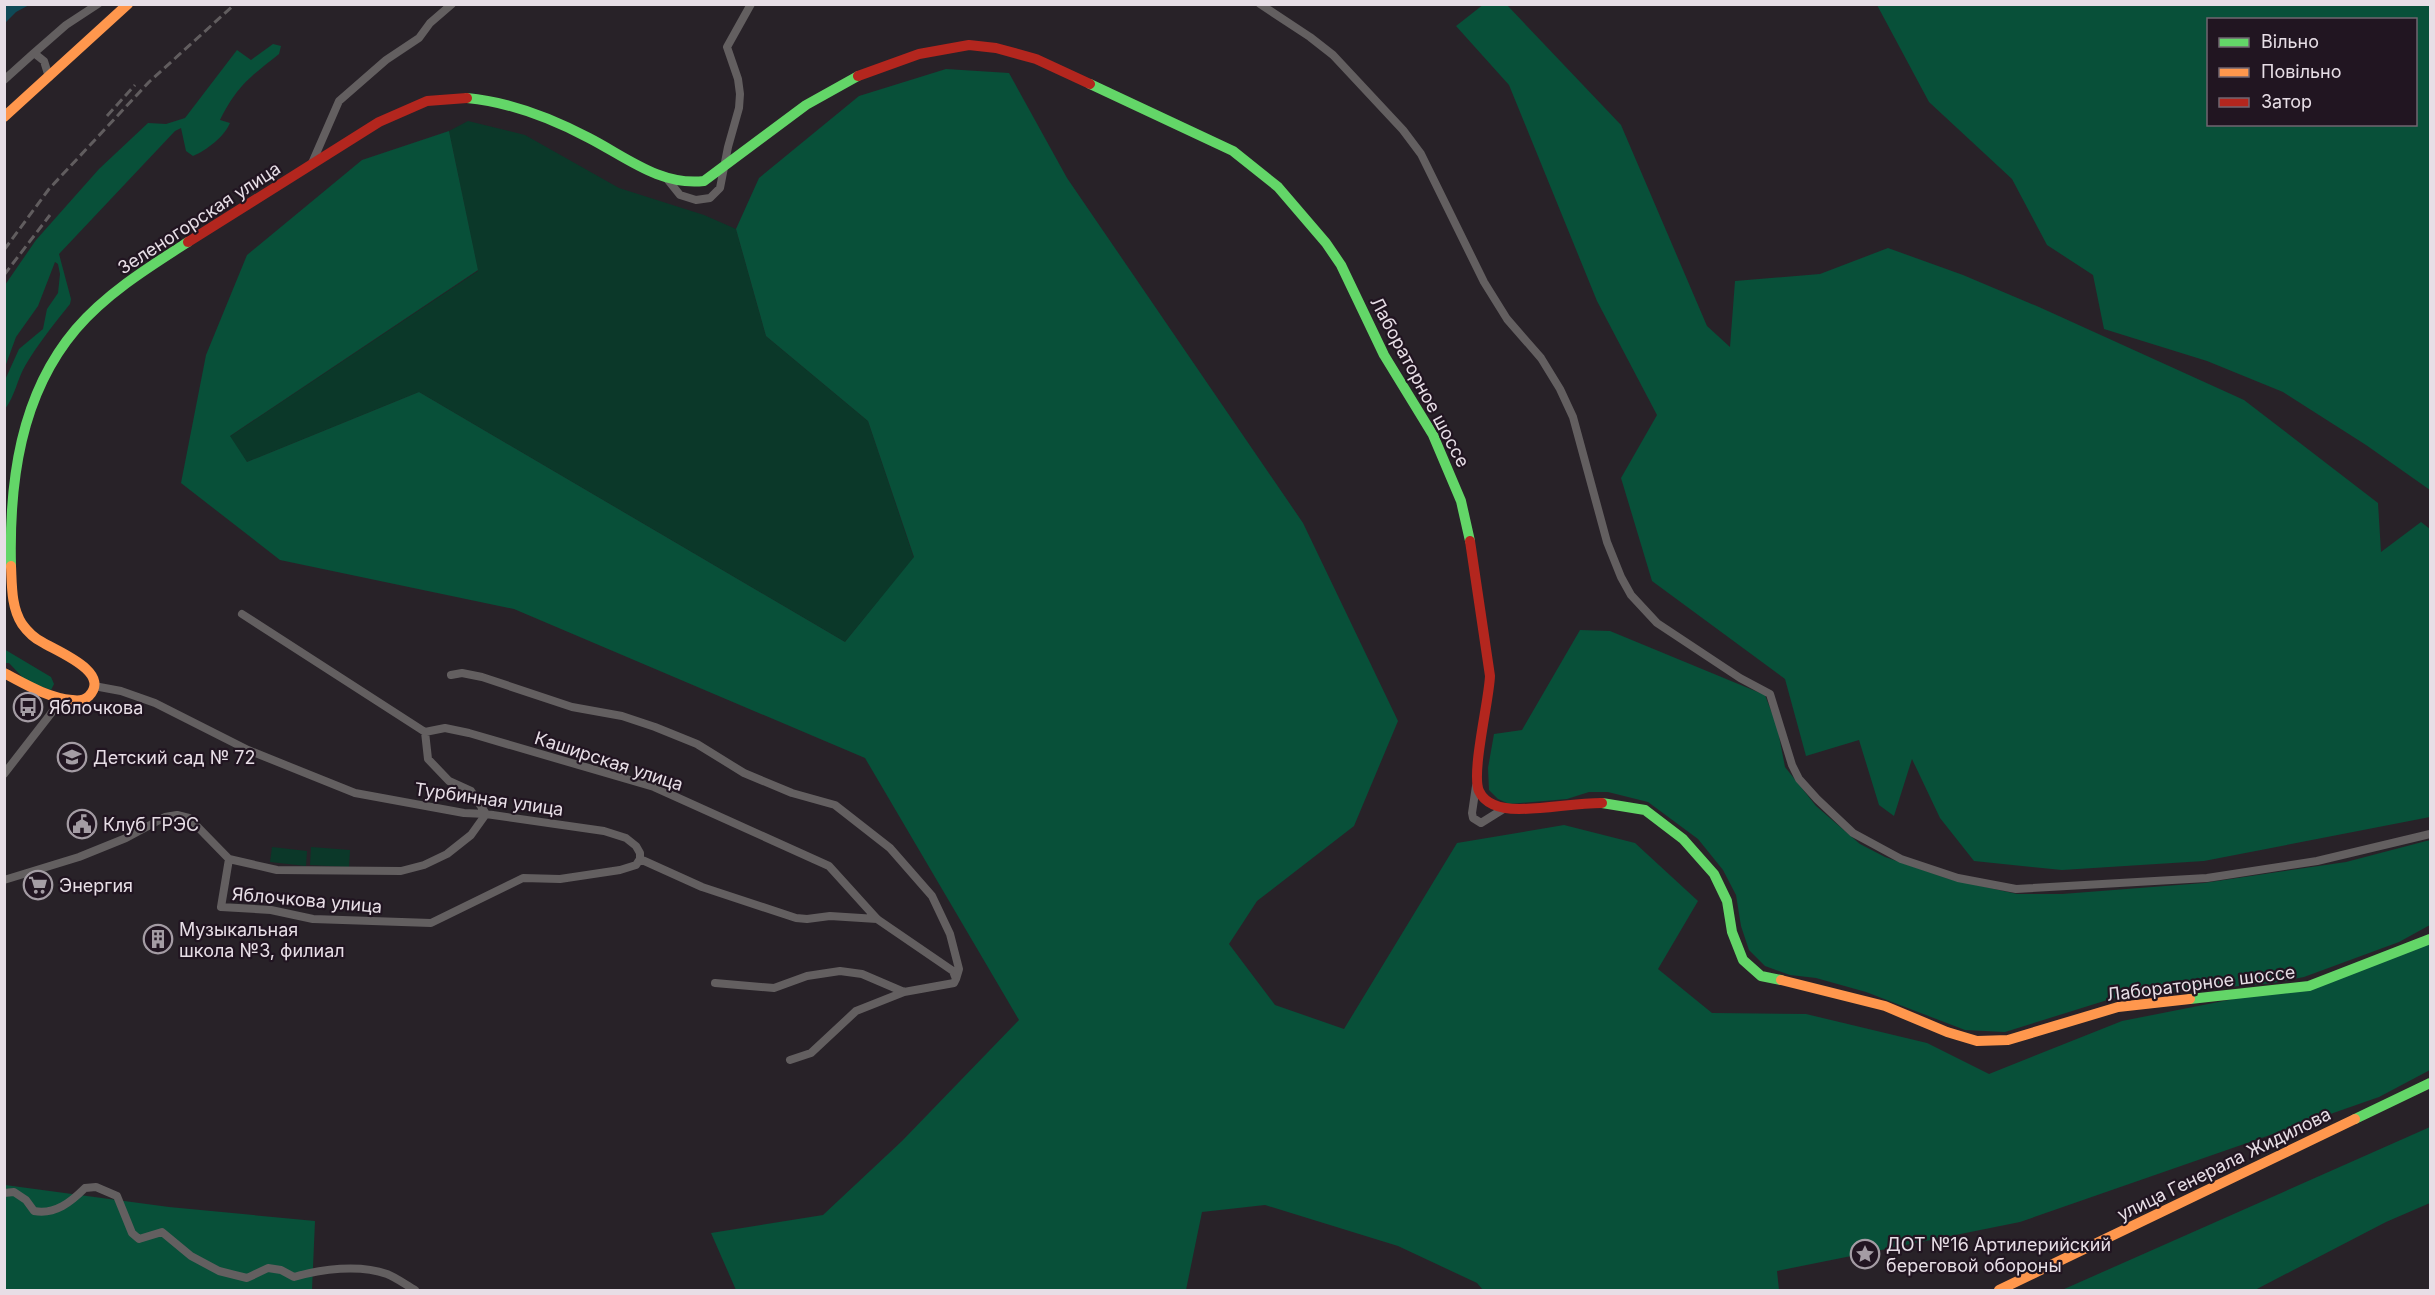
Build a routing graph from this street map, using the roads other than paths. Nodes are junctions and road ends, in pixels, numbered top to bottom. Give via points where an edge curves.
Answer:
1 (98, 4) edge
2 (128, 4) edge
3 (452, 4) edge
4 (752, 4) edge
5 (1260, 4) edge
6 (34, 53) junction
7 (49, 77) junction
8 (4, 80) edge
9 (4, 117) edge
10 (735, 159) joint
11 (311, 165) junction
12 (724, 167) junction
13 (665, 177) junction
14 (242, 614) dead end
15 (4, 673) edge
16 (451, 675) dead end
17 (94, 686) junction
18 (63, 698) junction
19 (424, 732) junction
20 (4, 774) edge
21 (1477, 781) junction
22 (1505, 808) junction
23 (486, 814) junction
24 (2430, 834) edge
25 (229, 859) junction
26 (640, 859) junction
27 (4, 880) edge
28 (877, 919) junction
29 (2430, 939) edge
30 (955, 975) junction
31 (716, 983) dead end
32 (904, 992) junction
33 (790, 1060) dead end
34 (2430, 1083) edge
35 (4, 1193) edge
36 (416, 1290) edge
37 (1999, 1290) edge

1 - 6 street
2 - 7 main road
3 - 11 street via 419,38 386,60 339,101
4 - 12 street via 727,47 740,94
5 - 24 street via 1333,55 1421,154 1484,282 1507,319 1542,358 1560,389 1573,417 1606,542 1631,595 1657,623 1770,694 1799,779 1853,833 1901,859 1958,878 2016,889 2207,878 2317,861
6 - 7 street via 44,61
6 - 8 street
7 - 9 main road
10 - 12 main road, Зеленогорская улица
10 - 21 main road, Лабораторное шоссе via 806,105 866,72 919,54 969,45 1036,58 1233,151 1278,187 1341,265 1384,355 1433,435 1461,501 1490,676
11 - 13 main road, Зеленогорская улица via 408,108 432,100 462,98 501,103 532,113
11 - 17 main road, Зеленогорская улица via 142,271 106,300 76,329 33,398 13,494 13,598 21,624 41,642 85,666 94,676
12 - 13 main road, Зеленогорская улица via 692,184
12 - 13 street via 720,188 703,200 680,195
14 - 19 street
15 - 18 main road
16 - 30 street via 482,676 572,707 655,727 697,744 792,794 835,805 890,848 932,896 950,934 959,969
17 - 18 main road via 84,700
17 - 23 street, Турбинная улица via 155,703 248,750 355,793
18 - 20 street
19 - 23 street via 428,759 449,781 471,791
19 - 28 street, Каширская улица via 445,728 654,787 829,866
21 - 22 main road via 1483,798
21 - 22 street via 1473,818 1481,823
22 - 29 main road, Лабораторное шоссе via 1577,803 1645,810 1683,839 1714,874 1728,901 1732,932 1743,960 1761,976 1885,1006 1977,1041 2008,1040 2118,1007 2309,986
23 - 25 street, Яблочкова улица via 471,835 447,854 401,871 277,870
23 - 26 street, Турбинная улица via 604,831 626,838 636,846
25 - 26 street, Яблочкова улица via 221,907 272,910 313,919 396,923 431,923 523,878 560,879 620,870 636,865
25 - 27 street, Яблочкова улица via 189,818 177,815 79,857
26 - 28 street, Турбинная улица via 702,888 796,918
28 - 30 street, Каширская улица
30 - 32 street via 954,983
31 - 32 street via 774,988 807,976 840,971 862,974
32 - 33 street via 856,1011 811,1053
34 - 37 main road, улица Генерала Жидилова
35 - 36 street via 14,1192 34,1211 44,1213 70,1203 85,1188 96,1187 117,1196 132,1233 139,1239 162,1232 191,1256 219,1271 247,1278 268,1268 294,1277 346,1268 386,1274

